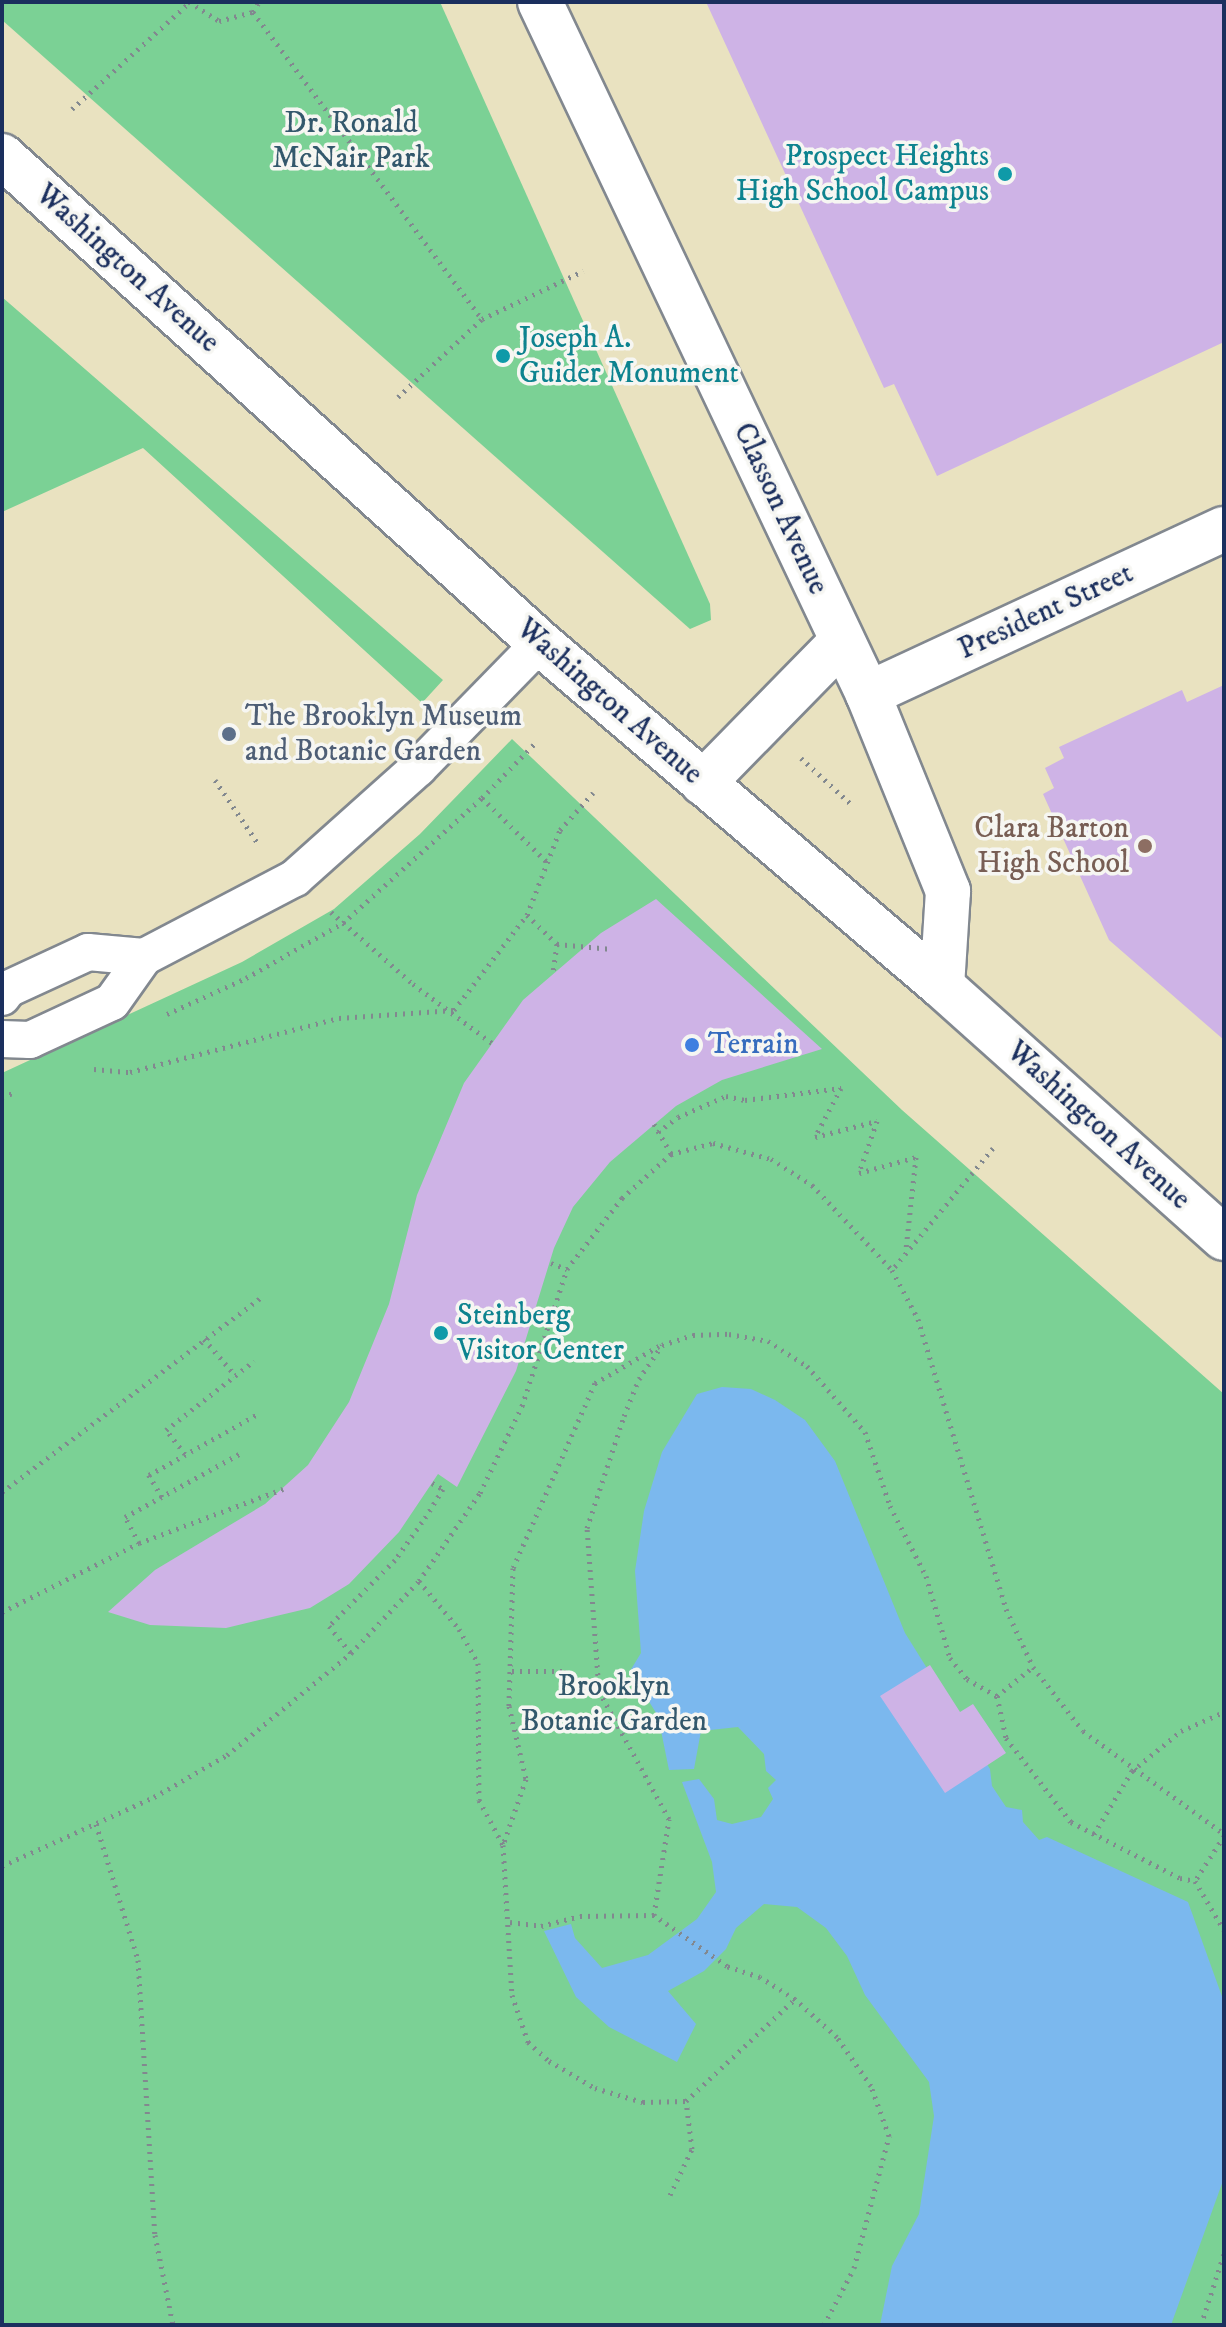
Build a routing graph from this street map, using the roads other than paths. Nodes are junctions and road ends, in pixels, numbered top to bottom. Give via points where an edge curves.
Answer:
1 (540, 2) edge
2 (2, 156) edge
3 (1224, 529) edge
4 (842, 641) junction
5 (540, 643) junction
6 (868, 694) junction
7 (703, 783) junction
8 (144, 957) junction
9 (942, 986) junction
10 (2, 997) edge
11 (2, 1039) edge
12 (1224, 1238) edge

1 - 4 street, Classon Avenue
2 - 5 street, Washington Avenue
3 - 6 street, President Street
4 - 6 street, Classon Avenue
4 - 7 street
5 - 7 street, Washington Avenue
5 - 8 lane via 418,768 295,878
6 - 9 street, Classon Avenue via 948,891
7 - 9 street, Washington Avenue
8 - 10 lane via 88,952 8,989
8 - 11 lane via 112,1002 30,1040
9 - 12 street, Washington Avenue

